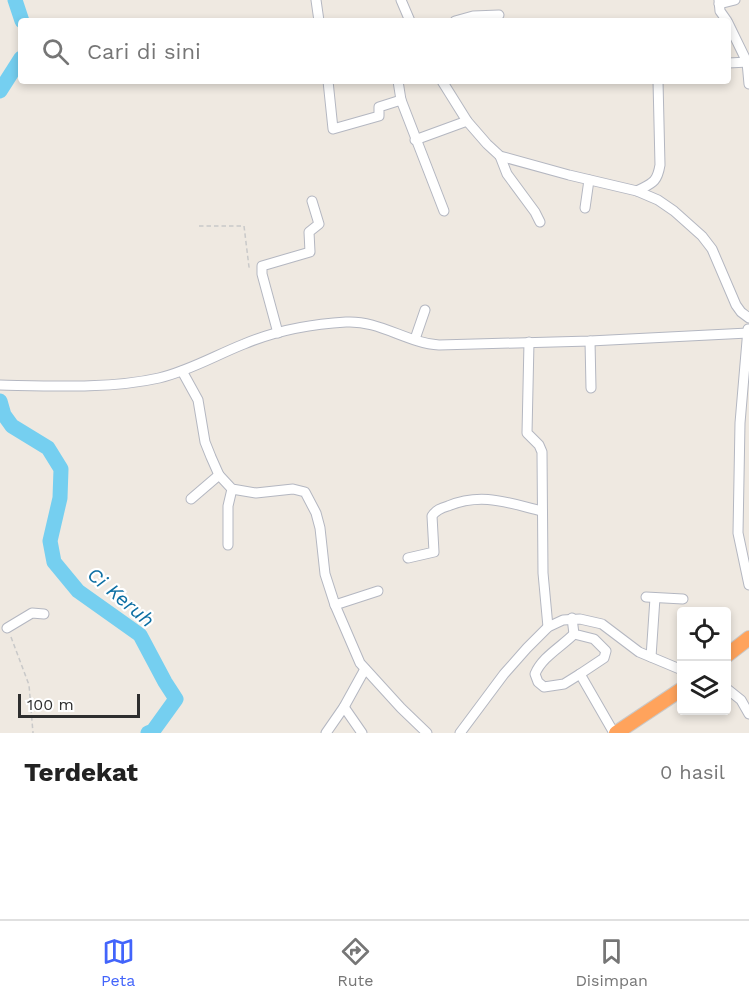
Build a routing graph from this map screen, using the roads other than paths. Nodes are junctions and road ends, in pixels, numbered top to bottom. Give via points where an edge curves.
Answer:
1 (316, 0) edge
2 (401, 0) edge
3 (735, 0) edge
4 (719, 2) edge
5 (499, 15) dead end
6 (319, 18) edge
7 (409, 18) edge
8 (466, 18) edge
9 (724, 18) edge
10 (731, 30) edge
11 (748, 62) edge
12 (731, 63) edge
13 (328, 84) edge
14 (398, 84) edge
15 (444, 84) edge
16 (658, 84) edge
17 (749, 84) edge
18 (401, 100) junction
19 (467, 122) junction
20 (415, 140) junction
21 (500, 156) junction
22 (589, 180) junction
23 (637, 191) junction
24 (312, 201) dead end
25 (585, 208) dead end
26 (444, 211) dead end
27 (540, 222) dead end
28 (425, 310) dead end
29 (749, 319) edge
30 (278, 333) junction
31 (748, 333) edge
32 (415, 339) junction
33 (590, 340) junction
34 (530, 342) junction
35 (182, 371) junction
36 (2, 385) edge
37 (591, 388) dead end
38 (219, 475) junction
39 (232, 489) junction
40 (191, 499) dead end
41 (542, 510) junction
42 (228, 545) dead end
43 (408, 558) dead end
44 (749, 585) edge
45 (378, 591) dead end
46 (683, 599) dead end
47 (335, 605) junction
48 (44, 614) dead end
49 (572, 618) junction
50 (548, 627) junction
51 (7, 628) road end
52 (574, 634) junction
53 (749, 638) edge
54 (731, 652) edge
55 (651, 657) junction
56 (677, 668) edge
57 (365, 669) junction
58 (580, 674) junction
59 (677, 692) edge
60 (731, 692) edge
61 (344, 707) junction
62 (749, 714) edge
63 (326, 733) edge
64 (362, 733) edge
65 (427, 733) edge
66 (460, 733) edge
67 (615, 733) edge

1 - 6 street
2 - 7 street
3 - 4 street
4 - 9 street
5 - 8 street
10 - 11 street
11 - 12 street
11 - 17 street
13 - 18 street via 333,129 379,116 379,107
14 - 18 street
15 - 19 street
16 - 23 street via 658,176 655,182
18 - 20 street
19 - 20 street
19 - 21 street
20 - 26 street
21 - 22 street
21 - 27 street via 507,174
22 - 23 street
22 - 25 street
23 - 29 street via 658,200 702,236 720,264 736,305
24 - 30 street via 319,224 309,232 310,252 262,266
28 - 32 street
29 - 31 street
30 - 32 street via 350,322
30 - 35 street
31 - 33 street
31 - 44 street via 739,440 738,533
32 - 34 street via 439,345
33 - 34 street
33 - 37 street
34 - 41 street via 527,434 542,452
35 - 36 street via 122,383
35 - 38 street via 198,400 205,442
38 - 39 street
38 - 40 street
39 - 42 street
39 - 47 street via 256,493 293,489 305,492 320,528 325,574
41 - 43 street via 491,499 458,502 436,510 432,516 434,552
41 - 50 street
45 - 47 street
46 - 55 street via 650,597
47 - 57 street
48 - 51 street via 32,613
49 - 50 street
49 - 52 street
49 - 55 street via 607,627
50 - 66 street via 504,674
52 - 58 street via 594,639 606,651 604,658
52 - 58 street via 546,658 535,674 544,687 564,684
53 - 54 highway
55 - 56 street
57 - 61 street
57 - 65 street
58 - 67 street
59 - 67 highway
60 - 62 street
61 - 63 street
61 - 64 street

